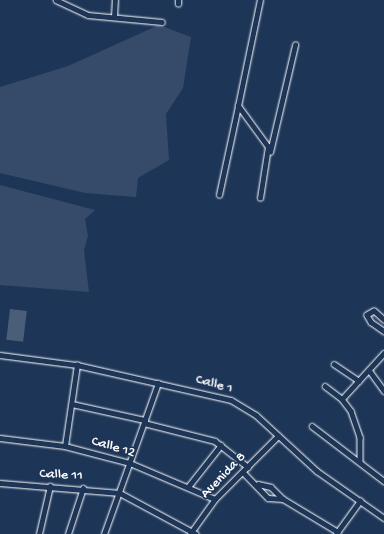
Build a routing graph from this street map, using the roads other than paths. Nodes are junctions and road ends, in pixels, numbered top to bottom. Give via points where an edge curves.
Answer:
1 (56, 0) edge
2 (115, 0) edge
3 (260, 0) edge
4 (114, 17) junction
5 (162, 22) dead end
6 (295, 46) dead end
7 (238, 106) junction
8 (269, 156) junction
9 (219, 196) dead end
10 (260, 198) dead end
11 (384, 320) edge
12 (384, 331) edge
13 (384, 353) edge
14 (0, 355) edge
15 (334, 364) dead end
16 (77, 365) junction
17 (369, 370) junction
18 (359, 381) junction
19 (158, 383) junction
20 (325, 386) dead end
21 (384, 391) edge
22 (342, 399) junction
23 (72, 404) junction
24 (145, 422) junction
25 (312, 426) dead end
26 (278, 436) junction
27 (0, 438) edge
28 (221, 445) junction
29 (65, 446) junction
30 (360, 462) junction
31 (130, 464) junction
32 (248, 467) junction
33 (243, 472) junction
34 (384, 481) edge
35 (0, 483) edge
36 (258, 484) junction
37 (50, 486) junction
38 (188, 487) junction
39 (83, 488) junction
40 (120, 493) junction
41 (216, 499) junction
42 (283, 499) junction
43 (360, 501) junction
44 (384, 518) edge
45 (192, 533) edge
46 (337, 533) edge
47 (38, 534) edge
48 (68, 534) edge
49 (104, 534) edge

1 - 4 street via 88,15
2 - 4 street
3 - 7 street
4 - 5 street
6 - 8 street
7 - 8 street via 267,143
7 - 9 street
8 - 10 street
11 - 12 street via 374,311 367,315 371,322
13 - 17 street
14 - 16 street, Calle 1
15 - 18 street
16 - 19 street, Calle 1
16 - 23 street
17 - 18 street
17 - 21 street
18 - 22 street
19 - 24 street
19 - 26 street, Calle 1 via 231,400 256,415
20 - 22 street
22 - 30 street via 358,428
23 - 24 street
23 - 29 street
24 - 28 street
24 - 31 street
25 - 30 street
26 - 32 street, Avenida 8
26 - 43 street, Calle 1 via 317,471
27 - 29 street, Calle 12
28 - 32 street
28 - 38 street
29 - 31 street, Calle 12
30 - 34 street
31 - 38 street, Calle 12
31 - 40 street
32 - 33 street, Avenida 8
33 - 36 street
33 - 41 street, Avenida 8
35 - 37 street, Calle 11
36 - 42 street via 271,487
36 - 42 street via 268,498
37 - 39 street, Calle 11
37 - 47 street
38 - 41 street, Calle 12
39 - 40 street, Calle 11
39 - 48 street
40 - 45 street, Calle 11
40 - 49 street
41 - 45 street, Avenida 8
42 - 46 street
43 - 44 street, Calle 1
43 - 46 street

